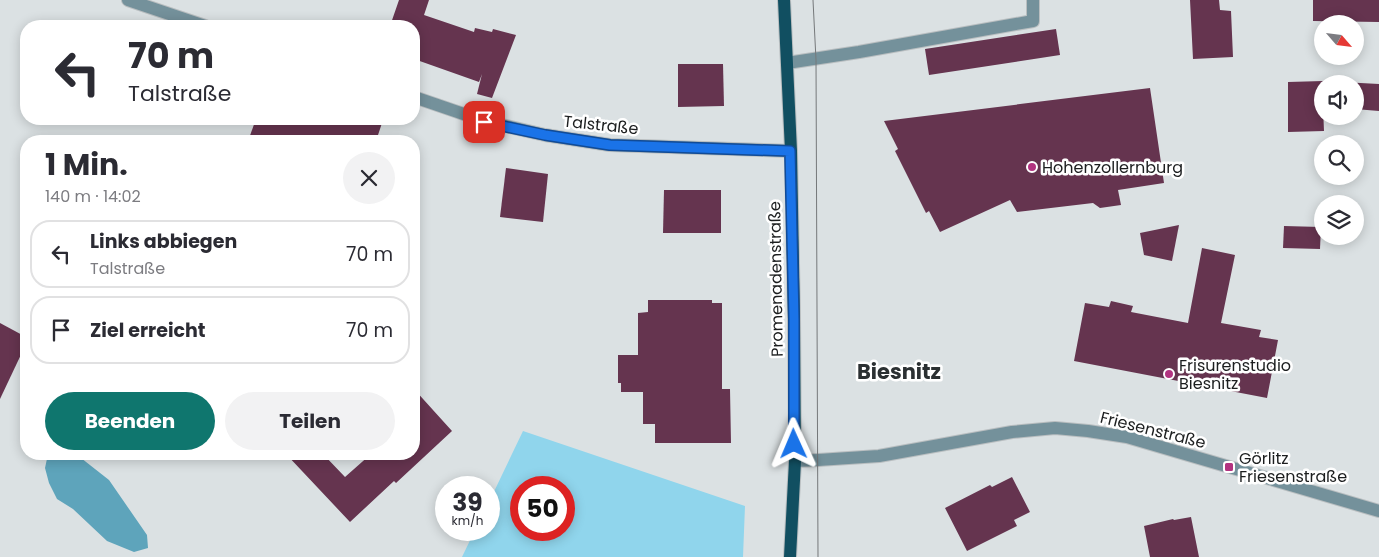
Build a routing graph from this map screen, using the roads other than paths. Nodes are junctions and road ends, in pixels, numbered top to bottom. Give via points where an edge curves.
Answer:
1 (128, 0) edge
2 (784, 0) edge
3 (1032, 0) edge
4 (187, 20) edge
5 (787, 63) junction
6 (420, 100) edge
7 (790, 151) junction
8 (794, 460) junction
9 (1379, 511) edge
10 (790, 557) edge

1 - 4 street
2 - 5 main road, Promenadenstraße
3 - 5 street via 1033,21
5 - 7 main road, Promenadenstraße
6 - 7 street, Talstraße via 484,122 610,145
7 - 8 main road, Promenadenstraße
8 - 9 street, Friesenstraße via 879,456 1012,432 1055,428 1088,430 1127,436
8 - 10 main road, Promenadenstraße

